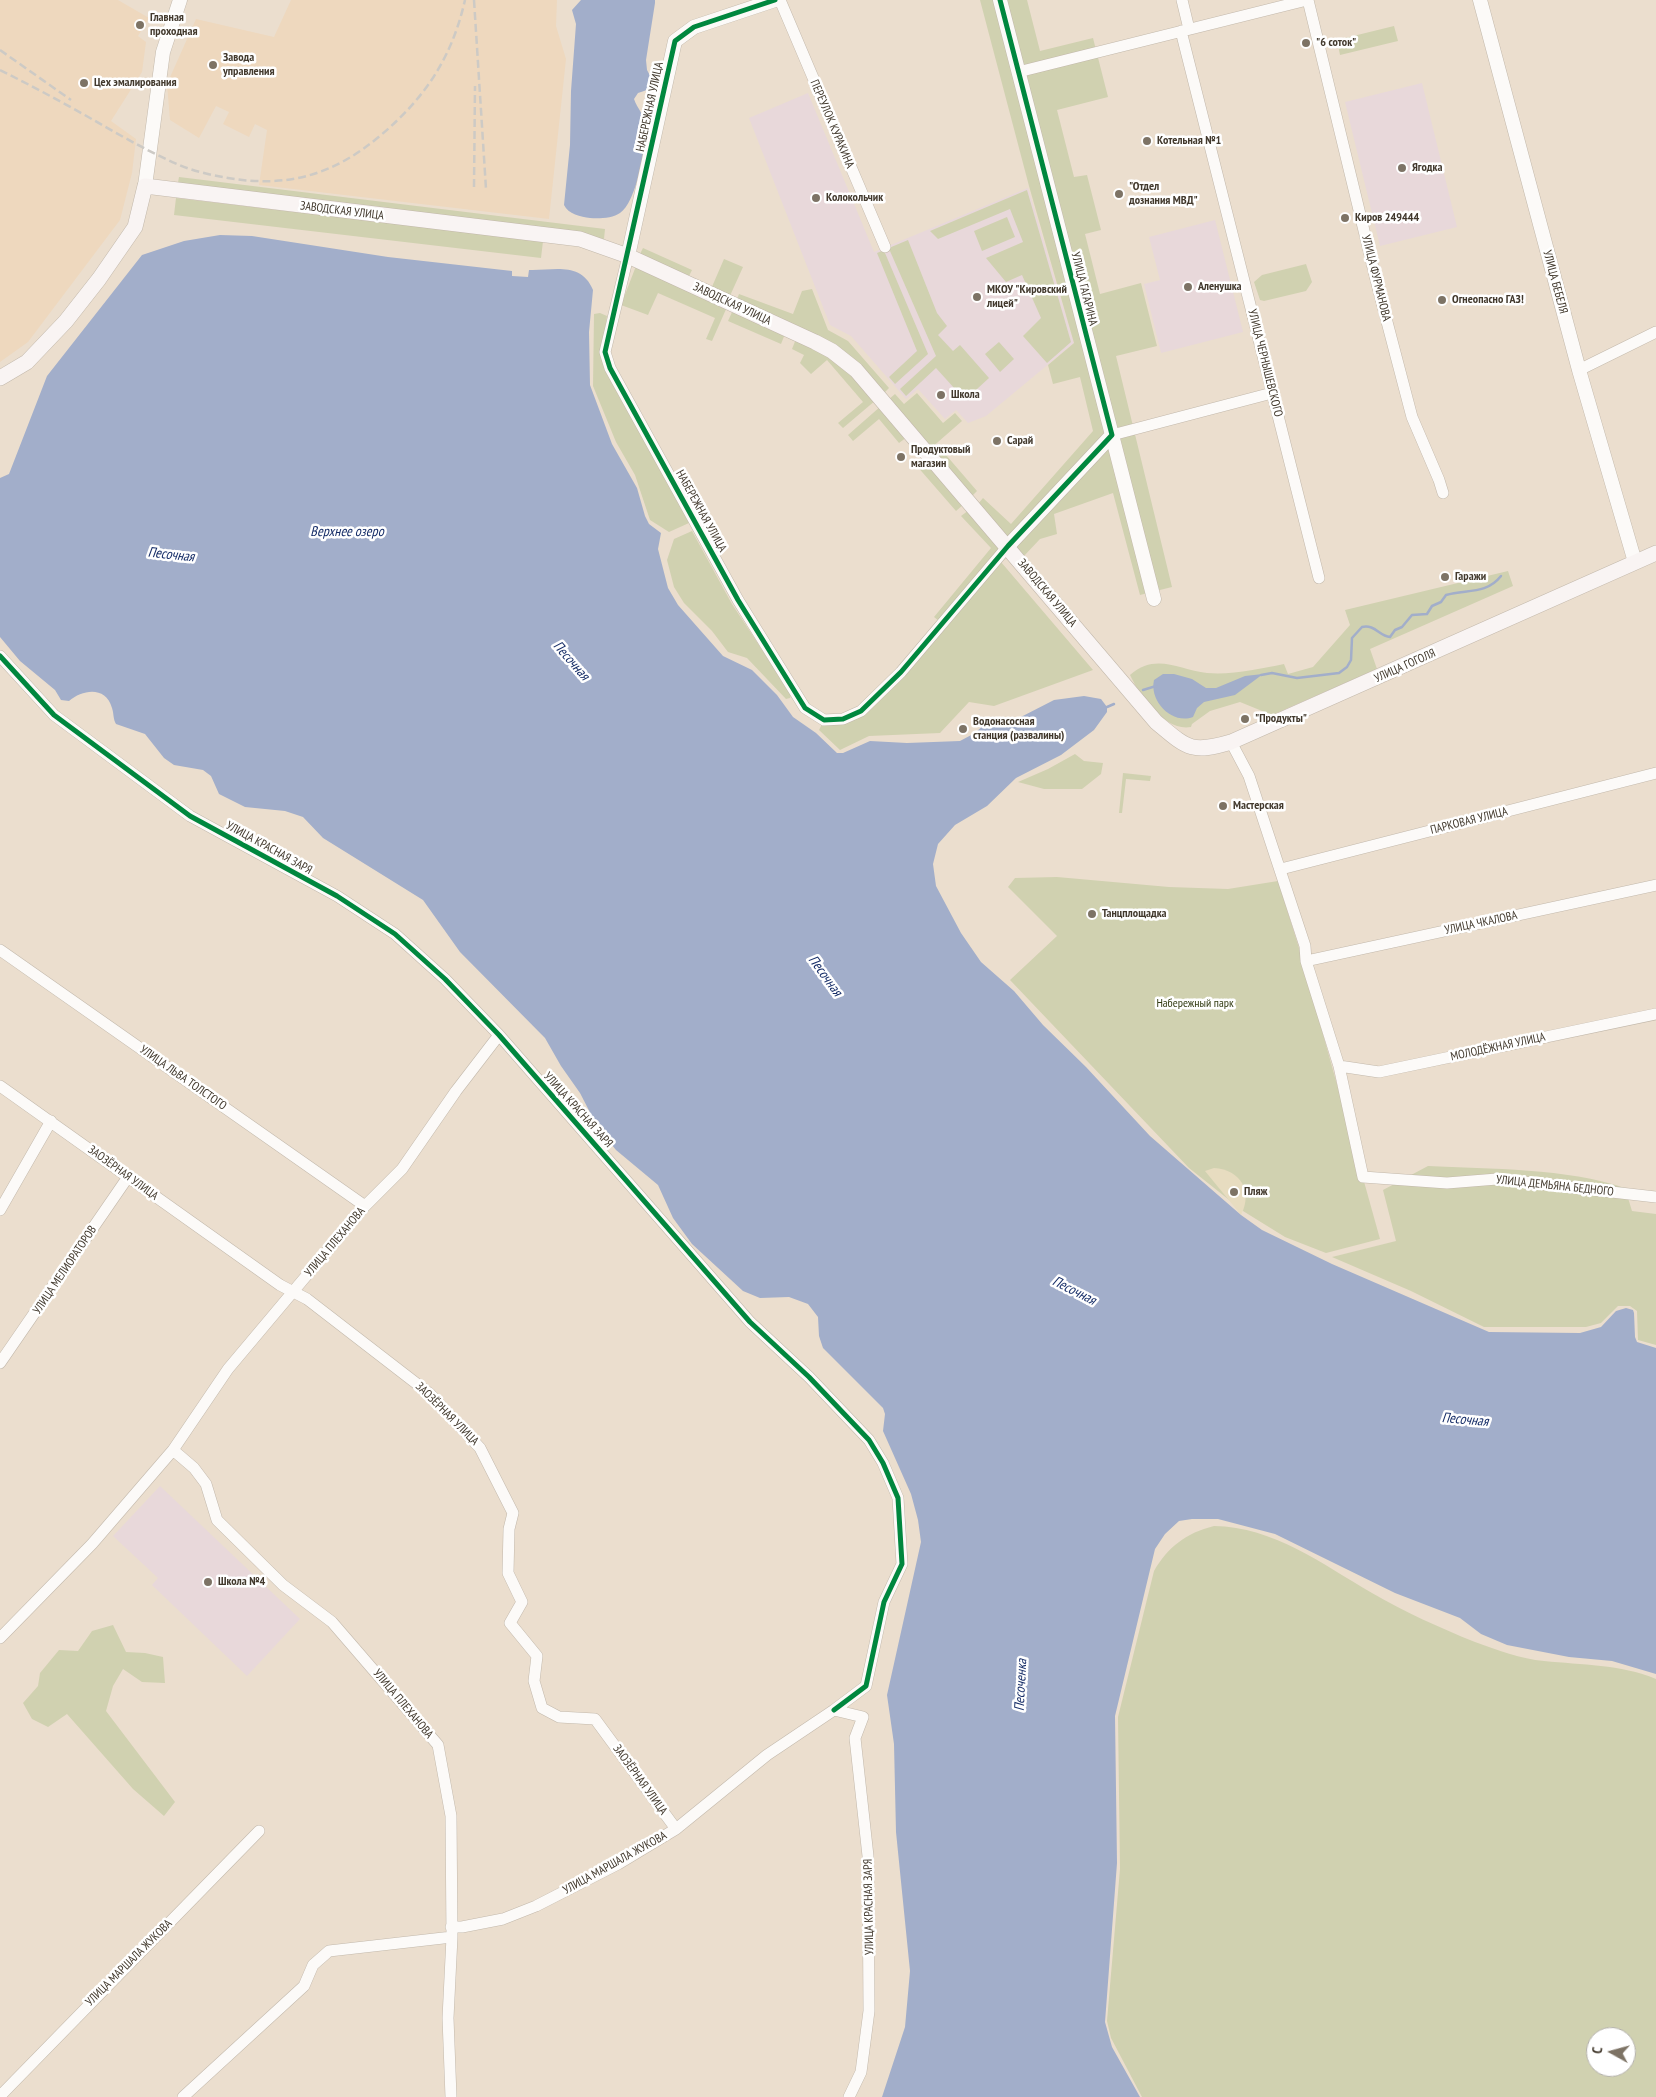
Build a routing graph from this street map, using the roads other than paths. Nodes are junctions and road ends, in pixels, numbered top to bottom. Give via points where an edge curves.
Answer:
1 (180, 0) edge
2 (775, 0) edge
3 (780, 0) edge
4 (1000, 0) edge
5 (1182, 0) edge
6 (1307, 0) edge
7 (1480, 0) edge
8 (1185, 30) junction
9 (1018, 72) junction
10 (145, 186) junction
11 (885, 247) dead end
12 (628, 256) junction
13 (1656, 332) edge
14 (1579, 370) junction
15 (0, 378) edge
16 (1272, 394) junction
17 (1112, 435) junction
18 (1443, 494) dead end
19 (1008, 546) junction
20 (1656, 554) edge
21 (1635, 562) junction
22 (1319, 578) dead end
23 (1154, 600) dead end
24 (0, 656) edge
25 (1156, 722) joint
26 (1231, 742) junction
27 (1656, 773) edge
28 (1281, 869) junction
29 (1656, 885) edge
30 (0, 950) edge
31 (1306, 961) junction
32 (1656, 1014) edge
33 (499, 1035) junction
34 (1339, 1066) junction
35 (0, 1086) edge
36 (51, 1121) junction
37 (128, 1177) junction
38 (1656, 1197) edge
39 (365, 1206) junction
40 (0, 1210) edge
41 (293, 1292) junction
42 (0, 1363) edge
43 (173, 1450) junction
44 (0, 1638) edge
45 (834, 1710) junction
46 (676, 1829) junction
47 (259, 1831) dead end
48 (451, 1932) junction
49 (0, 2096) edge
50 (183, 2097) edge
51 (451, 2097) edge
52 (849, 2097) edge

1 - 10 street via 163,52
2 - 12 street, НАБЕРЕЖНАЯ УЛИЦА via 694,27 675,41
3 - 11 street, ПЕРЕУЛОК КУРАКИНА
4 - 9 street, УЛИЦА ГАГАРИНА
5 - 8 street, УЛИЦА ЧЕРНЫШЕВСКОГО
6 - 8 street
6 - 18 street, УЛИЦА ФУРМАНОВА via 1412,417
7 - 14 street, УЛИЦА БЕБЕЛЯ
8 - 9 street
8 - 16 street, УЛИЦА ЧЕРНЫШЕВСКОГО
9 - 17 street, УЛИЦА ГАГАРИНА
10 - 12 main road, ЗАВОДСКАЯ УЛИЦА via 580,239
10 - 15 main road via 134,227 99,279 66,321 27,362
12 - 19 main road, ЗАВОДСКАЯ УЛИЦА via 832,351 856,370
12 - 19 street, НАБЕРЕЖНАЯ УЛИЦА via 606,352 610,368 738,600 805,708 824,720 843,719 861,710 901,672
13 - 14 street
14 - 21 street, УЛИЦА БЕБЕЛЯ
16 - 17 street
16 - 22 street, УЛИЦА ЧЕРНЫШЕВСКОГО
17 - 19 street
17 - 23 street, УЛИЦА ГАГАРИНА
19 - 25 main road, ЗАВОДСКАЯ УЛИЦА
20 - 21 main road, УЛИЦА ГОГОЛЯ
21 - 26 main road, УЛИЦА ГОГОЛЯ
24 - 33 street, УЛИЦА КРАСНАЯ ЗАРЯ via 54,715 190,816 337,896 394,934 445,979
25 - 26 main road, УЛИЦА ГОГОЛЯ via 1188,746 1205,749
26 - 28 street via 1249,776
27 - 28 street, ПАРКОВАЯ УЛИЦА
28 - 31 street via 1305,946
29 - 31 street, УЛИЦА ЧКАЛОВА
30 - 39 street, УЛИЦА ЛЬВА ТОЛСТОГО
31 - 34 street
32 - 34 street, МОЛОДЁЖНАЯ УЛИЦА via 1379,1072
33 - 39 street, УЛИЦА ПЛЕХАНОВА via 402,1169
33 - 45 street, УЛИЦА КРАСНАЯ ЗАРЯ via 750,1322 810,1377 869,1440 883,1463 898,1498 902,1564 884,1602 866,1686
34 - 38 street, УЛИЦА ДЕМЬЯНА БЕДНОГО via 1363,1177 1447,1183 1497,1179
35 - 36 street, ЗАОЗЁРНАЯ УЛИЦА
36 - 37 street, ЗАОЗЁРНАЯ УЛИЦА
36 - 40 street
37 - 41 street, ЗАОЗЁРНАЯ УЛИЦА
37 - 42 street, УЛИЦА МЕЛИОРАТОРОВ
39 - 41 street, УЛИЦА ПЛЕХАНОВА
41 - 43 street, УЛИЦА ПЛЕХАНОВА via 228,1369
41 - 46 street, ЗАОЗЁРНАЯ УЛИЦА via 307,1299 430,1394 480,1448 512,1513 508,1573 522,1602 510,1623 537,1656 534,1681 542,1708 559,1717 595,1719
43 - 44 street, УЛИЦА ПЛЕХАНОВА via 92,1544
43 - 48 street, УЛИЦА ПЛЕХАНОВА via 194,1468 206,1484 217,1520 283,1585 332,1622 438,1745 451,1816
45 - 46 street, УЛИЦА МАРШАЛА ЖУКОВА via 767,1755
45 - 52 street, УЛИЦА КРАСНАЯ ЗАРЯ via 863,1717 855,1738 868,1856 869,2011 860,2072
46 - 48 street, УЛИЦА МАРШАЛА ЖУКОВА via 618,1864 536,1906 503,1919
47 - 49 street, УЛИЦА МАРШАЛА ЖУКОВА
48 - 50 street, УЛИЦА МАРШАЛА ЖУКОВА via 329,1950 313,1964 304,1986
48 - 51 street, УЛИЦА ПЛЕХАНОВА via 448,2018

